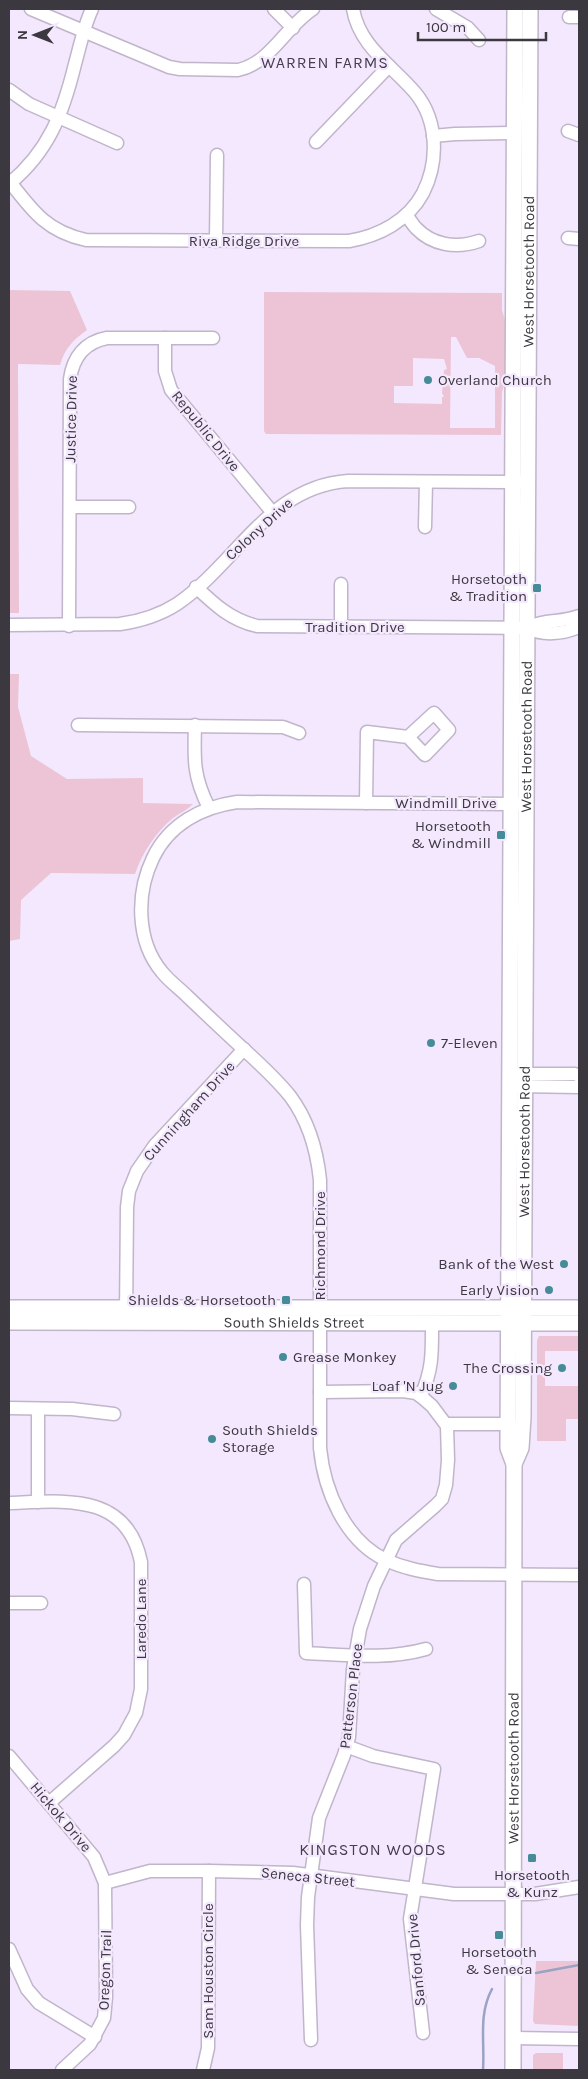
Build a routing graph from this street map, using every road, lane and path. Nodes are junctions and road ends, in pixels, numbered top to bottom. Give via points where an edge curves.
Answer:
1 (31, 9) edge
2 (92, 9) edge
3 (274, 9) edge
4 (313, 9) edge
5 (353, 9) edge
6 (436, 9) edge
7 (515, 9) edge
8 (530, 9) edge
9 (293, 28) junction
10 (84, 30) junction
11 (479, 40) dead end
12 (390, 66) junction
13 (9, 90) edge
14 (60, 118) junction
15 (514, 133) junction
16 (434, 136) junction
17 (316, 142) dead end
18 (118, 143) dead end
19 (217, 155) dead end
20 (10, 183) edge
21 (406, 216) junction
22 (216, 241) junction
23 (479, 241) dead end
24 (165, 338) junction
25 (212, 338) dead end
26 (426, 482) junction
27 (520, 482) junction
28 (70, 506) junction
29 (129, 507) dead end
30 (273, 513) junction
31 (425, 527) dead end
32 (341, 584) dead end
33 (196, 587) junction
34 (579, 616) edge
35 (9, 625) edge
36 (69, 626) junction
37 (340, 627) junction
38 (579, 627) edge
39 (520, 628) junction
40 (78, 725) dead end
41 (195, 725) junction
42 (299, 733) dead end
43 (408, 737) dead end
44 (366, 804) junction
45 (519, 804) junction
46 (209, 808) junction
47 (244, 1049) junction
48 (579, 1076) edge
49 (518, 1080) junction
50 (579, 1086) edge
51 (9, 1308) edge
52 (579, 1308) edge
53 (126, 1315) junction
54 (320, 1315) junction
55 (517, 1315) junction
56 (9, 1322) edge
57 (432, 1322) junction
58 (579, 1323) edge
59 (320, 1392) junction
60 (421, 1396) junction
61 (9, 1408) edge
62 (38, 1409) junction
63 (114, 1414) dead end
64 (446, 1424) junction
65 (509, 1424) junction
66 (514, 1464) junction
67 (38, 1502) junction
68 (9, 1503) edge
69 (385, 1560) junction
70 (514, 1575) junction
71 (579, 1575) edge
72 (304, 1584) dead end
73 (9, 1603) edge
74 (41, 1603) dead end
75 (426, 1649) dead end
76 (355, 1655) junction
77 (346, 1746) junction
78 (9, 1756) edge
79 (49, 1803) junction
80 (209, 1871) junction
81 (311, 1876) junction
82 (106, 1883) junction
83 (579, 1887) edge
84 (415, 1890) junction
85 (512, 1895) junction
86 (9, 1949) edge
87 (423, 2033) dead end
88 (95, 2037) junction
89 (513, 2038) junction
90 (579, 2039) edge
91 (311, 2040) dead end
92 (62, 2070) edge
93 (203, 2070) edge
94 (513, 2070) edge

1 - 10 street
2 - 10 street
3 - 9 street
4 - 9 street
5 - 12 street, Riva Ridge Drive via 369,46
6 - 11 street via 468,28
7 - 15 main road, West Horsetooth Road
8 - 27 main road, West Horsetooth Road
9 - 10 street via 260,60 238,70 180,70
10 - 14 street
12 - 16 street, Riva Ridge Drive via 420,100
12 - 17 street
13 - 14 street via 29,104
14 - 18 street
14 - 20 street via 45,146
15 - 16 street
15 - 27 main road, West Horsetooth Road
16 - 21 street, Riva Ridge Drive via 434,159 427,184
19 - 22 street
20 - 22 street, Riva Ridge Drive via 39,218 73,237 97,241
21 - 22 street, Riva Ridge Drive via 376,235 349,241
21 - 23 street via 424,235 440,243 461,246
24 - 25 street, Justice Drive
24 - 28 street, Justice Drive via 101,339 86,347 75,360 70,378
24 - 30 street, Republic Drive via 165,371 171,390
26 - 27 street, Colony Drive
26 - 30 street, Colony Drive via 326,484 294,498
26 - 31 street
27 - 39 main road, West Horsetooth Road
28 - 29 street
28 - 36 street, Justice Drive
30 - 33 street, Colony Drive
32 - 37 street
33 - 36 street, Colony Drive via 178,603 150,618 120,624
33 - 37 street, Tradition Drive via 221,611 244,623 267,627
34 - 39 street, Tradition Drive via 559,622 536,622
35 - 36 street, Colony Drive
37 - 39 street, Tradition Drive
38 - 39 street, Tradition Drive via 550,633
39 - 45 main road, West Horsetooth Road
40 - 41 street
41 - 42 street via 283,727
41 - 46 street via 196,777
43 - 44 street via 367,732
44 - 45 street, Windmill Drive
44 - 46 street, Windmill Drive via 237,802
45 - 49 main road, West Horsetooth Road
46 - 47 street, Richmond Drive via 174,829 155,854 142,892 143,929 152,956 162,972
47 - 53 street, Cunningham Drive via 157,1143 137,1171 129,1191 127,1208
47 - 54 street, Richmond Drive via 290,1096 301,1113 315,1149 320,1180
48 - 49 street
49 - 50 street
49 - 55 main road, West Horsetooth Road
51 - 53 main road, South Shields Street
52 - 55 main road, South Shields Street
53 - 54 main road, South Shields Street
53 - 56 main road, South Shields Street
54 - 55 main road, South Shields Street
54 - 57 main road, South Shields Street
54 - 59 street, Richmond Drive
55 - 57 main road, South Shields Street
55 - 58 main road, South Shields Street
55 - 65 main road, West Horsetooth Road
55 - 66 main road, West Horsetooth Road via 521,1448
57 - 60 street via 430,1376
59 - 60 street via 403,1391
59 - 69 street, Richmond Drive via 320,1448 329,1492 356,1536
60 - 64 street
61 - 62 street
62 - 63 street
62 - 67 street
64 - 65 street
64 - 69 street, Patterson Place via 448,1460 442,1499 396,1540
65 - 66 main road, West Horsetooth Road via 508,1448
66 - 70 main road, West Horsetooth Road
67 - 68 street, Laredo Lane
67 - 79 street, Laredo Lane via 92,1504 113,1515 134,1540 139,1550 141,1569 141,1689 136,1713 114,1746
69 - 70 street, Richmond Drive via 438,1574
69 - 76 street, Patterson Place via 364,1614
70 - 71 street, Richmond Drive
70 - 85 main road, West Horsetooth Road
72 - 76 street via 306,1653
73 - 74 street
75 - 76 street via 397,1656
76 - 77 street, Patterson Place via 351,1723
77 - 81 street, Patterson Place via 319,1818
77 - 84 street, Sanford Drive via 373,1756 434,1769
78 - 79 street, Hickok Drive
79 - 82 street, Hickok Drive via 94,1857
80 - 81 street, Seneca Street
80 - 82 street, Seneca Street via 150,1872
80 - 93 street, Sam Houston Circle via 208,2048
81 - 84 street, Seneca Street
81 - 91 street, Patterson Place via 307,1925
82 - 88 street, Oregon Trail via 106,2005
83 - 85 street, Seneca Street
84 - 85 street, Seneca Street
84 - 87 street, Sanford Drive via 410,1919
85 - 89 main road, West Horsetooth Road
86 - 88 street via 27,1989 39,2004
88 - 92 street, Oregon Trail
89 - 90 street
89 - 94 main road, West Horsetooth Road

